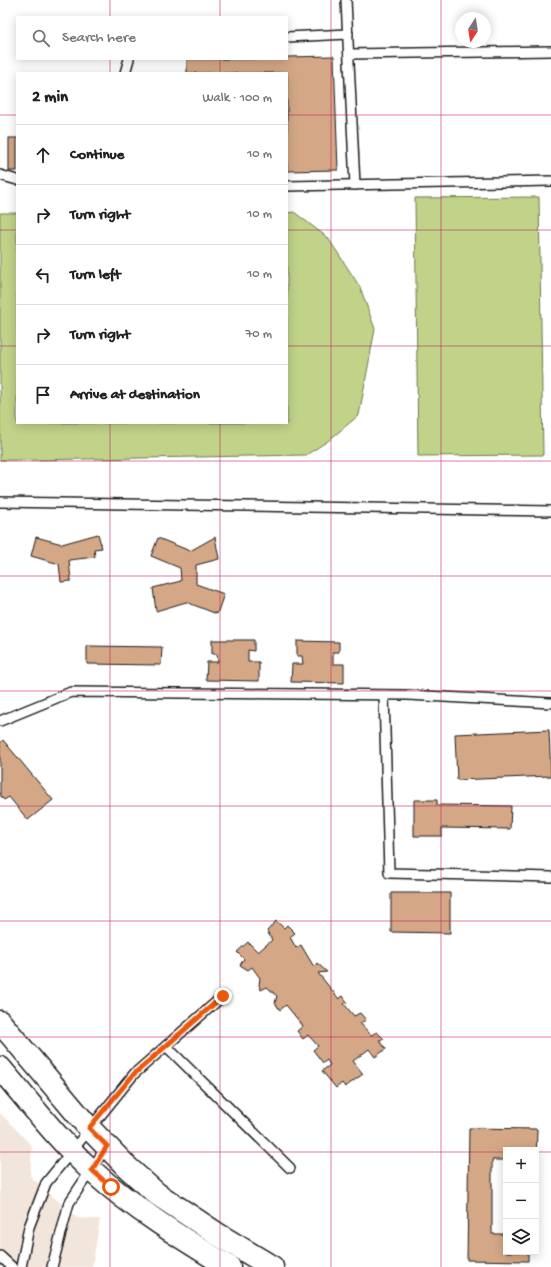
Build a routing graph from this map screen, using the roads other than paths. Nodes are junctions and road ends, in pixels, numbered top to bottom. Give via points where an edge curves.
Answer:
1 (346, 0) edge
2 (348, 34) junction
3 (288, 37) edge
4 (551, 52) edge
5 (349, 54) junction
6 (129, 60) edge
7 (125, 72) edge
8 (0, 175) edge
9 (16, 180) edge
10 (551, 181) edge
11 (355, 184) junction
12 (288, 186) edge
13 (0, 502) edge
14 (551, 511) edge
15 (384, 695) junction
16 (551, 703) edge
17 (0, 721) edge
18 (551, 877) edge
19 (223, 996) dead end
20 (0, 1022) edge
21 (166, 1046) junction
22 (0, 1068) edge
23 (89, 1128) junction
24 (107, 1146) junction
25 (71, 1150) junction
26 (290, 1168) dead end
27 (92, 1170) junction
28 (0, 1256) edge
29 (12, 1267) edge
30 (21, 1267) edge
31 (52, 1267) edge
32 (229, 1267) edge
33 (272, 1267) edge

1 - 2 lane
2 - 3 lane
2 - 5 lane
4 - 5 lane
5 - 11 lane
6 - 7 lane
8 - 9 lane
10 - 11 lane
11 - 12 lane
13 - 14 lane
15 - 16 lane
15 - 17 lane via 71,692
15 - 18 lane via 389,873
19 - 21 lane
20 - 23 main road
21 - 23 lane via 134,1074
21 - 26 lane
22 - 25 main road
23 - 24 main road
23 - 25 lane
24 - 27 lane
24 - 33 main road via 157,1194
25 - 27 main road
25 - 30 lane via 46,1182 29,1227
27 - 31 lane via 70,1202
27 - 32 main road via 143,1212 204,1256
28 - 29 lane

